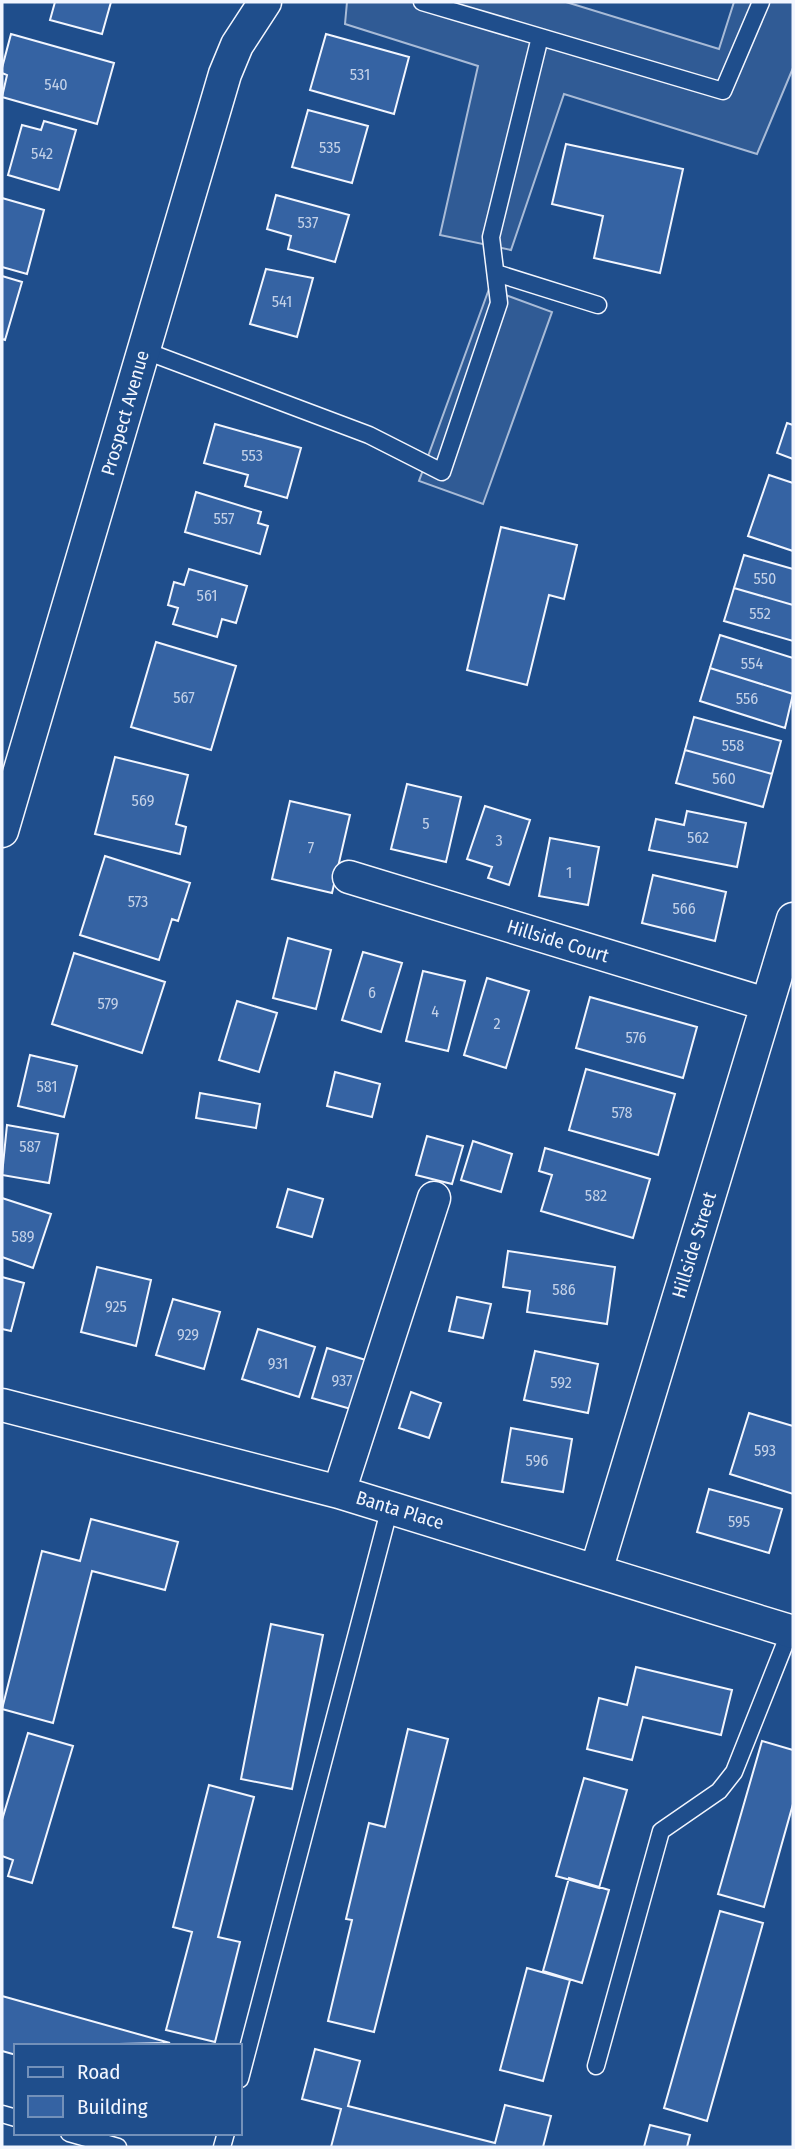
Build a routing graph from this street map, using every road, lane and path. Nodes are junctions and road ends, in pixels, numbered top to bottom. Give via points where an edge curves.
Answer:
1 (265, 2) edge
2 (422, 2) edge
3 (761, 2) edge
4 (540, 37) junction
5 (496, 273) junction
6 (598, 306) dead end
7 (143, 350) junction
8 (2, 831) edge
9 (349, 877) dead end
10 (793, 919) edge
11 (766, 1004) junction
12 (434, 1198) dead end
13 (2, 1405) edge
14 (339, 1492) junction
15 (390, 1507) junction
16 (596, 1571) junction
17 (792, 1631) edge
18 (596, 2066) dead end
19 (242, 2071) edge
20 (76, 2135) edge
21 (118, 2147) edge

1 - 7 street, Prospect Avenue via 237,45 225,74
2 - 4 lane
3 - 4 lane via 723,91
4 - 5 lane via 491,237
5 - 6 lane
5 - 7 lane via 499,303 442,472 369,435
7 - 8 street, Prospect Avenue
9 - 11 street, Hillside Court
10 - 11 street, Hillside Street
11 - 16 street, Hillside Street
12 - 14 street
13 - 14 street, Banta Place
14 - 15 street, Banta Place
15 - 16 street, Banta Place
15 - 19 lane
16 - 17 street, Banta Place
17 - 18 lane via 734,1772 719,1791 661,1831
20 - 21 lane

